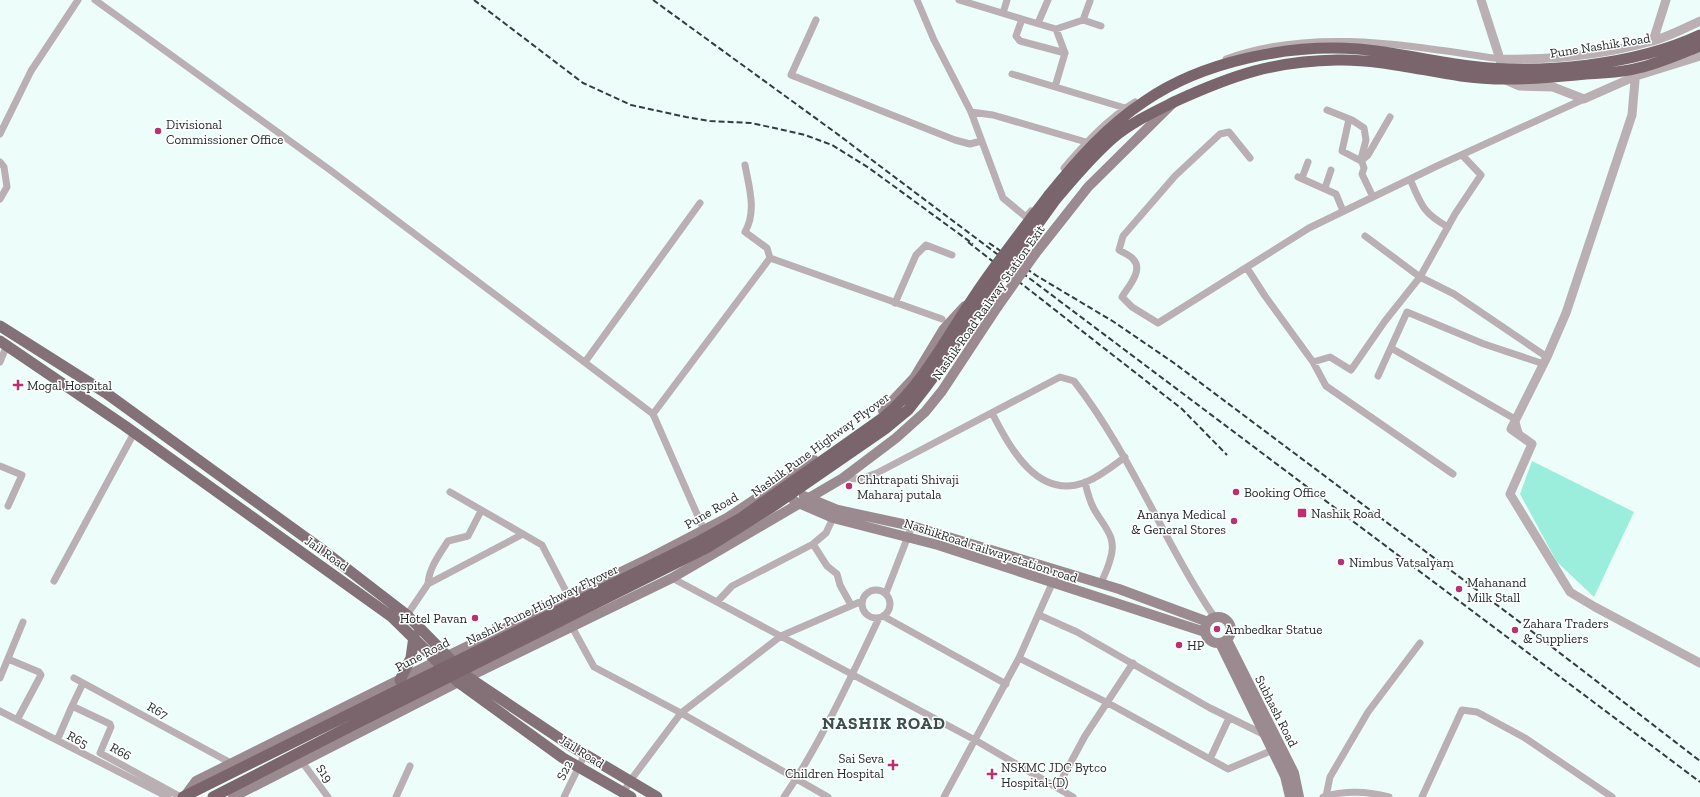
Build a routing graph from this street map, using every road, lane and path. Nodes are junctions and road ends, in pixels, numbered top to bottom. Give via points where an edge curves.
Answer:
1 (78, 0) edge
2 (95, 0) edge
3 (917, 0) edge
4 (959, 0) edge
5 (1008, 0) edge
6 (1048, 0) edge
7 (1481, 0) edge
8 (1666, 0) edge
9 (1090, 1) edge
10 (981, 3) edge
11 (1003, 13) junction
12 (1022, 18) junction
13 (816, 20) dead end
14 (1083, 20) junction
15 (1700, 21) edge
16 (1038, 23) junction
17 (1101, 26) dead end
18 (1056, 30) junction
19 (1700, 35) edge
20 (1653, 41) junction
21 (1700, 46) edge
22 (1066, 53) junction
23 (1700, 56) edge
24 (1502, 69) junction
25 (1636, 73) junction
26 (1012, 74) dead end
27 (1055, 87) junction
28 (1584, 99) junction
29 (1173, 103) junction
30 (1125, 108) junction
31 (1327, 110) dead end
32 (971, 112) junction
33 (1390, 117) dead end
34 (1349, 119) junction
35 (0, 134) edge
36 (981, 141) junction
37 (1086, 142) junction
38 (1462, 155) junction
39 (1250, 158) dead end
40 (1362, 161) junction
41 (0, 162) edge
42 (1308, 162) dead end
43 (744, 165) dead end
44 (1331, 170) dead end
45 (1410, 179) junction
46 (1325, 188) junction
47 (1052, 197) junction
48 (1372, 197) junction
49 (0, 198) edge
50 (700, 204) dead end
51 (1343, 211) junction
52 (1448, 227) junction
53 (1365, 236) dead end
54 (952, 255) dead end
55 (770, 258) junction
56 (1246, 268) junction
57 (1420, 277) junction
58 (973, 298) junction
59 (895, 303) junction
60 (945, 321) junction
61 (0, 326) edge
62 (3, 343) edge
63 (1391, 348) junction
64 (1545, 360) junction
65 (0, 362) edge
66 (584, 362) junction
67 (1314, 362) junction
68 (1378, 376) dead end
69 (992, 413) junction
70 (653, 414) junction
71 (1515, 420) junction
72 (134, 433) junction
73 (1125, 457) junction
74 (0, 466) edge
75 (1453, 474) dead end
76 (842, 478) junction
77 (1086, 482) junction
78 (776, 486) junction
79 (450, 492) dead end
80 (808, 498) junction
81 (799, 504) junction
82 (8, 506) dead end
83 (481, 511) junction
84 (833, 518) junction
85 (912, 526) junction
86 (704, 530) junction
87 (523, 534) junction
88 (908, 536) junction
89 (813, 544) junction
90 (1058, 570) junction
91 (672, 578) junction
92 (54, 581) dead end
93 (1052, 582) junction
94 (428, 584) junction
95 (1101, 584) junction
96 (886, 593) junction
97 (569, 598) junction
98 (862, 601) junction
99 (717, 602) junction
100 (851, 605) junction
101 (1039, 615) junction
102 (881, 617) junction
103 (407, 619) junction
104 (1212, 620) junction
105 (23, 622) dead end
106 (572, 627) junction
107 (1205, 632) junction
108 (414, 636) junction
109 (781, 636) junction
110 (1224, 641) junction
111 (1420, 643) dead end
112 (448, 656) junction
113 (1019, 658) junction
114 (8, 659) junction
115 (437, 661) junction
116 (1133, 663) junction
117 (1700, 663) edge
118 (852, 675) junction
119 (0, 678) edge
120 (74, 678) dead end
121 (463, 679) junction
122 (400, 680) junction
123 (83, 683) junction
124 (1006, 684) junction
125 (1108, 703) junction
126 (72, 706) junction
127 (0, 711) edge
128 (681, 713) junction
129 (1229, 718) junction
130 (17, 720) junction
131 (1265, 735) junction
132 (59, 736) dead end
133 (975, 740) junction
134 (1273, 750) junction
135 (100, 753) junction
136 (585, 754) junction
137 (1210, 759) junction
138 (95, 761) junction
139 (302, 762) junction
140 (231, 764) junction
141 (410, 766) dead end
142 (579, 766) junction
143 (797, 779) junction
144 (630, 781) junction
145 (1056, 788) junction
146 (625, 796) edge
147 (1324, 796) edge
148 (168, 797) edge
149 (183, 797) edge
150 (213, 797) edge
151 (233, 797) edge
152 (328, 797) edge
153 (396, 797) edge
154 (564, 797) edge
155 (657, 797) edge
156 (784, 797) edge
157 (828, 797) edge
158 (944, 797) edge
159 (1073, 797) edge
160 (1290, 797) edge
161 (1299, 797) edge
162 (1389, 797) edge
163 (1422, 797) edge
164 (1612, 797) edge

1 - 35 street via 31,71
2 - 66 street via 330,170
3 - 32 street via 934,40
4 - 10 street
5 - 11 street
6 - 16 street
7 - 24 street
8 - 20 street
9 - 14 street
10 - 11 street
11 - 12 street
12 - 16 street
12 - 22 street via 1016,36 1020,41
13 - 36 street via 791,74 955,140 970,144
14 - 17 street
14 - 18 street
15 - 20 street
16 - 18 street
18 - 22 street
19 - 24 highway, Pune Nashik Road via 1657,51 1630,57 1563,67
20 - 24 street via 1561,56
21 - 25 highway, Pune Nashik Road
22 - 27 street
23 - 25 street
24 - 25 highway, Pune Nashik Road via 1541,78
24 - 28 street via 1519,86 1553,88
24 - 29 highway, Nashik Pune Highway Flyover via 1462,76 1345,60 1304,62 1262,68 1220,81
24 - 30 street via 1398,44 1346,41 1297,43 1245,52 1195,70
24 - 47 highway, Nashik Pune Highway Flyover via 1358,49 1273,52 1223,64 1184,79 1146,100 1118,121 1081,155
25 - 28 street
25 - 64 street via 1632,116 1566,313
26 - 27 street
27 - 30 street
28 - 38 street
29 - 47 highway, Nashik Pune Highway Flyover via 1145,116 1114,138
29 - 76 main road, Nashik Road Railway Station Exit, bridge via 1088,188 1035,254 925,412 896,438
30 - 37 street
31 - 34 street
32 - 36 street
32 - 37 street via 993,115
33 - 40 street
34 - 40 street via 1363,126 1365,130
34 - 40 street via 1342,151
36 - 37 street via 1003,198 1026,217
38 - 45 street
38 - 52 street via 1482,175
39 - 56 street via 1228,132 1220,134 1175,176 1124,236 1120,250 1133,258 1137,268 1134,279 1122,297 1132,307 1158,323
40 - 48 street via 1363,176
41 - 49 street via 4,167 6,187
42 - 46 street via 1300,178
43 - 55 street via 752,202 750,224 745,232 767,248
44 - 46 street
45 - 48 street
45 - 52 street via 1420,202 1431,217
46 - 51 street via 1336,194
47 - 58 highway, Nashik Pune Highway Flyover, bridge
47 - 150 highway, Nashik Pune Highway Flyover, bridge via 971,316 940,368 908,410 885,429 708,548
48 - 51 street
50 - 66 street
51 - 56 street via 1309,228
52 - 57 street
53 - 57 street
54 - 59 street via 926,245 916,255
55 - 59 street
55 - 70 street
56 - 67 street
57 - 64 street via 1454,294
57 - 67 street via 1385,321 1352,370 1330,357
58 - 60 main road, Pune Road, bridge
58 - 149 highway, Nashik Pune Highway Flyover, bridge via 935,359 900,403 741,518 696,543
59 - 60 street
60 - 78 main road, Pune Road via 914,378 885,410
61 - 103 main road via 106,394 324,551
62 - 65 street
62 - 72 main road, Jail Road
63 - 64 street via 1407,312 1484,344
63 - 68 street
63 - 71 street
64 - 71 street
66 - 70 street
67 - 75 street via 1326,386
69 - 73 street via 1060,377 1074,381
69 - 76 street via 877,473 860,479
69 - 77 street via 1006,440 1032,473 1057,484
70 - 86 street
71 - 117 street via 1511,428 1532,444 1510,494 1570,592
72 - 92 street
72 - 103 main road, Jail Road
73 - 77 street
73 - 104 street
74 - 82 street via 22,475
76 - 80 main road, Nashik Road Railway Station Exit
77 - 95 street via 1094,509 1108,528 1111,537 1111,559
78 - 80 main road
78 - 81 main road, NashikRoad railway station road
78 - 86 main road, Pune Road
79 - 83 street
80 - 81 main road, Nashik Road Railway Station Exit
80 - 85 main road via 838,510
81 - 84 main road, NashikRoad railway station road
81 - 91 main road, Nashik Road Railway Station Exit
83 - 87 street
83 - 94 street via 468,536 448,541 434,562
84 - 88 main road, NashikRoad railway station road
84 - 89 street via 826,533
85 - 88 street
85 - 90 main road
86 - 97 main road, Pune Road
87 - 94 street
87 - 97 street via 542,545
88 - 93 main road, NashikRoad railway station road
88 - 96 street
89 - 99 street via 732,586
89 - 100 street via 827,566 837,574
90 - 93 street
90 - 95 main road
91 - 99 street
91 - 106 main road, Nashik Road Railway Station Exit
93 - 101 street
93 - 107 main road, NashikRoad railway station road
94 - 103 street
95 - 104 main road
96 - 98 street via 878,589 870,591
96 - 102 street via 890,606
97 - 112 main road, Pune Road
98 - 100 street
98 - 102 street via 866,614 870,617
99 - 109 street
100 - 109 street
101 - 113 street
101 - 116 street via 1077,632
102 - 118 street
102 - 124 street
103 - 108 main road, Jail Road
103 - 112 main road, Jail Road
104 - 107 main road
104 - 110 main road via 1223,618 1229,623 1231,631
105 - 114 street
106 - 121 main road, Nashik Road Railway Station Exit
106 - 128 street via 594,667
107 - 110 main road via 1209,639
108 - 115 main road, Jail Road
108 - 122 main road via 411,658
109 - 118 street
109 - 128 street
110 - 131 main road, Subhash Road
110 - 161 main road, Subhash Road via 1294,773
111 - 147 street via 1368,712 1330,777
112 - 115 main road, Pune Road
112 - 121 main road, Jail Road
113 - 124 street
113 - 125 street
114 - 119 street
114 - 130 street via 41,675
115 - 121 main road, Jail Road
115 - 122 main road, Pune Road
116 - 125 street
116 - 129 street
118 - 133 street
118 - 143 street
120 - 123 street, R67
121 - 136 main road, Jail Road
121 - 139 main road, Nashik Road Railway Station Exit
121 - 142 main road, Jail Road via 564,758
122 - 140 main road, Pune Road
123 - 126 street
123 - 140 street, R67
124 - 133 street
125 - 137 street
125 - 145 street via 1085,736
126 - 132 street
126 - 135 street, R66 via 110,724
127 - 130 street, R65
128 - 143 street
128 - 144 street
129 - 131 street
129 - 137 street
130 - 138 street, R65
131 - 134 main road, Subhash Road
133 - 145 street
133 - 158 street
134 - 137 street via 1228,769
134 - 160 main road, Subhash Road via 1285,776
135 - 138 street
135 - 149 street, R66
136 - 142 street, S22
136 - 144 main road, Jail Road
138 - 148 street, R65
139 - 151 main road, Nashik Road Railway Station Exit
139 - 152 street, S19
140 - 149 main road, Pune Road via 196,781
141 - 153 street
142 - 146 main road, Jail Road
142 - 154 street, S22
143 - 156 street
143 - 157 street
144 - 146 street
144 - 155 main road, Jail Road
145 - 159 street
147 - 162 street via 1339,792
163 - 164 street via 1462,710 1477,712 1526,738

